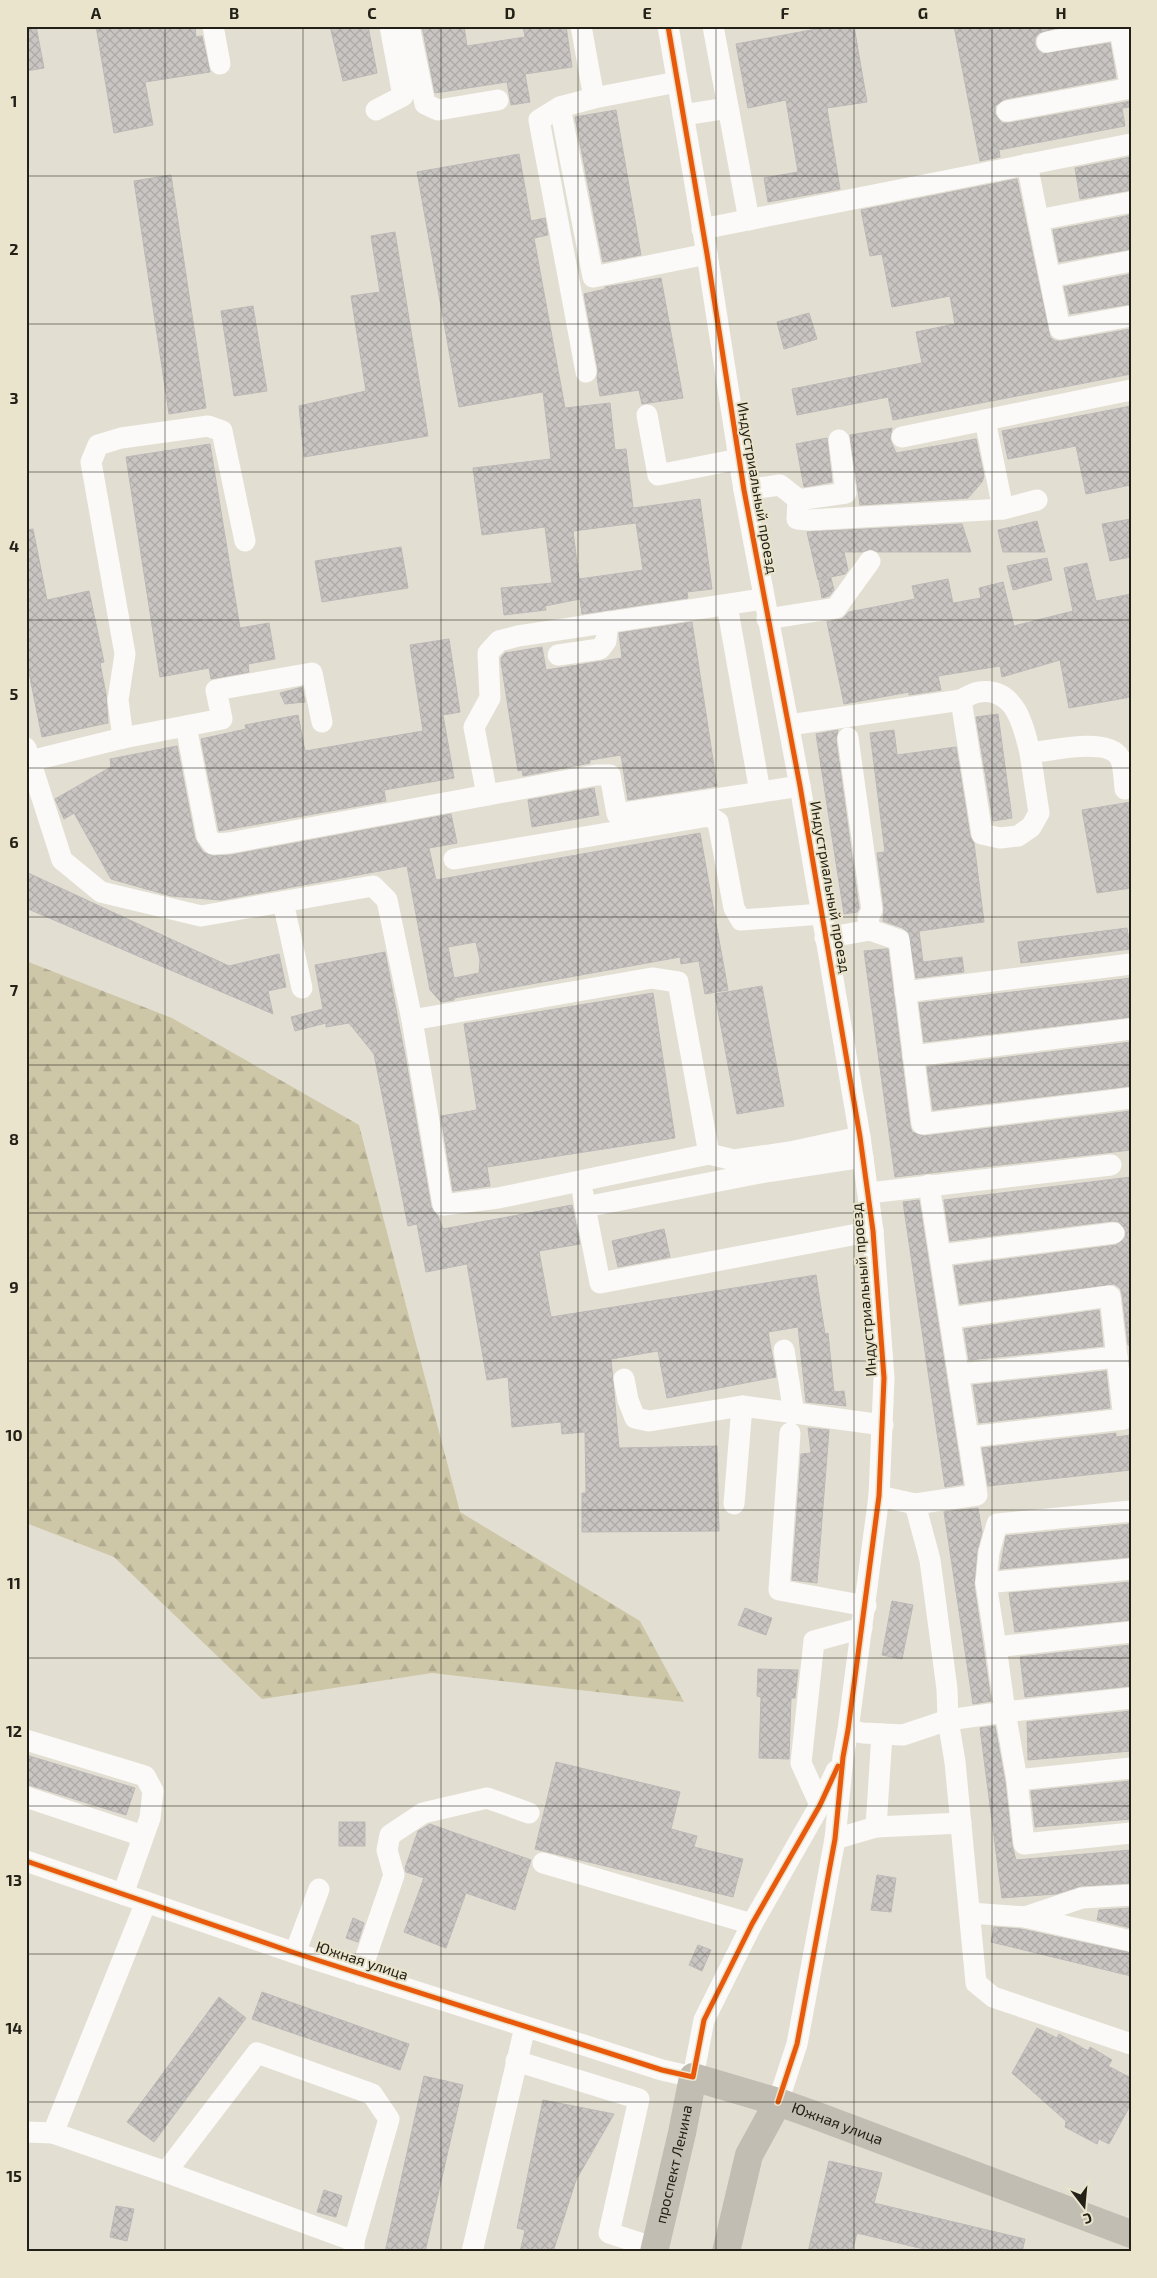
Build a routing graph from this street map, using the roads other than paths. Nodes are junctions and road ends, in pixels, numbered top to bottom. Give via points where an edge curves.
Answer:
1 (213, 26) edge
2 (390, 26) edge
3 (409, 26) edge
4 (581, 26) edge
5 (668, 26) edge
6 (713, 26) edge
7 (1119, 28) edge
8 (1047, 42) dead end
9 (220, 64) dead end
10 (677, 82) junction
11 (1131, 88) edge
12 (594, 98) junction
13 (498, 100) dead end
14 (560, 108) junction
15 (728, 108) junction
16 (376, 110) dead end
17 (1007, 111) dead end
18 (683, 115) junction
19 (1131, 144) edge
20 (1027, 164) junction
21 (1131, 202) edge
22 (749, 220) junction
23 (1038, 220) junction
24 (702, 229) junction
25 (707, 254) junction
26 (1131, 261) edge
27 (1050, 277) junction
28 (1131, 316) edge
29 (586, 372) dead end
30 (1131, 390) edge
31 (647, 415) dead end
32 (985, 420) junction
33 (902, 437) dead end
34 (839, 440) dead end
35 (739, 460) junction
36 (744, 490) junction
37 (799, 500) junction
38 (1037, 500) dead end
39 (1003, 509) junction
40 (245, 541) dead end
41 (870, 561) dead end
42 (727, 604) junction
43 (765, 609) junction
44 (608, 622) junction
45 (558, 656) dead end
46 (961, 700) junction
47 (322, 722) dead end
48 (789, 725) junction
49 (186, 726) junction
50 (123, 738) junction
51 (848, 738) dead end
52 (1030, 753) junction
53 (28, 755) edge
54 (800, 786) junction
55 (1126, 789) dead end
56 (760, 792) junction
57 (487, 795) junction
58 (454, 859) dead end
59 (283, 902) junction
60 (822, 914) junction
61 (870, 930) junction
62 (826, 938) junction
63 (1131, 964) edge
64 (302, 988) dead end
65 (905, 992) junction
66 (412, 1020) junction
67 (1131, 1029) edge
68 (913, 1056) junction
69 (1131, 1098) edge
70 (861, 1146) junction
71 (709, 1154) junction
72 (734, 1160) junction
73 (1111, 1165) dead end
74 (760, 1173) junction
75 (580, 1181) junction
76 (929, 1185) junction
77 (869, 1193) junction
78 (585, 1207) junction
79 (873, 1231) junction
80 (1114, 1233) dead end
81 (940, 1255) junction
82 (951, 1318) junction
83 (784, 1350) dead end
84 (1117, 1357) junction
85 (960, 1374) junction
86 (624, 1379) dead end
87 (742, 1406) junction
88 (792, 1423) junction
89 (883, 1425) junction
90 (969, 1437) junction
91 (879, 1496) junction
92 (734, 1504) dead end
93 (915, 1504) junction
94 (1131, 1511) edge
95 (1131, 1569) edge
96 (986, 1584) junction
97 (866, 1606) junction
98 (862, 1628) junction
99 (1131, 1632) edge
100 (996, 1647) junction
101 (1131, 1698) edge
102 (1006, 1712) junction
103 (948, 1720) junction
104 (848, 1730) junction
105 (882, 1734) junction
106 (26, 1740) edge
107 (842, 1757) junction
108 (1131, 1768) edge
109 (1017, 1780) junction
110 (26, 1797) edge
111 (820, 1805) junction
112 (529, 1813) dead end
113 (961, 1823) junction
114 (876, 1827) junction
115 (1131, 1833) edge
116 (143, 1836) junction
117 (835, 1839) junction
118 (26, 1861) edge
119 (543, 1863) dead end
120 (319, 1889) dead end
121 (123, 1894) junction
122 (1131, 1895) edge
123 (146, 1902) junction
124 (970, 1913) junction
125 (1025, 1917) junction
126 (752, 1924) junction
127 (1131, 1940) edge
128 (295, 1952) junction
129 (360, 1974) junction
130 (525, 2026) junction
131 (1131, 2044) edge
132 (516, 2061) junction
133 (693, 2077) junction
134 (778, 2102) junction
135 (26, 2132) edge
136 (53, 2133) junction
137 (166, 2172) junction
138 (1131, 2234) edge
139 (354, 2247) edge
140 (654, 2250) edge
141 (472, 2252) edge
142 (726, 2252) edge

1 - 9 street
2 - 16 street via 404,96
3 - 13 street via 425,104 438,110
4 - 12 street
5 - 10 street, Индустриальный проезд
6 - 15 street
7 - 8 street
7 - 11 street
10 - 12 street
10 - 18 street, Индустриальный проезд
11 - 17 street
12 - 14 street
14 - 25 street via 593,276
14 - 29 street via 539,120
15 - 18 street
15 - 22 street
18 - 24 street, Индустриальный проезд
19 - 20 street
20 - 22 street
20 - 23 street
21 - 23 street
22 - 24 street
23 - 27 street
24 - 25 street, Индустриальный проезд
25 - 35 street, Индустриальный проезд
26 - 27 street
27 - 28 street via 1060,329
30 - 32 street
31 - 35 street via 658,475
32 - 33 street
32 - 39 street
34 - 37 street via 846,493
35 - 36 street, Индустриальный проезд
36 - 37 street via 780,485
36 - 43 street, Индустриальный проезд
37 - 39 street via 797,519 809,520
38 - 39 street
40 - 50 street via 222,431 208,426 120,438 98,445 90,462 125,654 118,700
41 - 43 street via 836,608
42 - 43 street
42 - 44 street
42 - 56 street
43 - 48 street, Индустриальный проезд
44 - 45 street via 606,641 600,649
44 - 57 street via 498,641 488,653 490,698 474,727
46 - 48 street
46 - 52 street via 979,692 1001,694 1019,715
46 - 52 street via 982,834 1000,838 1018,836 1031,827 1039,813
47 - 49 street via 312,673 216,690 222,719
48 - 54 street, Индустриальный проезд
49 - 50 street
49 - 57 street via 207,836 214,844
50 - 53 street
51 - 61 street via 872,910 868,918
52 - 55 street via 1098,745 1112,749 1120,758
53 - 59 street via 62,860 101,892 201,916
54 - 56 street
54 - 60 street, Индустриальный проезд
56 - 57 street via 617,814 610,775 596,774
58 - 60 street via 708,816 718,822 734,908 741,920
59 - 64 street
59 - 66 street via 373,886 387,900
60 - 62 street, Индустриальный проезд
61 - 62 street
61 - 65 street via 899,940
62 - 70 street, Индустриальный проезд
63 - 65 street
65 - 68 street
66 - 71 street via 652,978 678,982
66 - 75 street via 443,1205 498,1198
67 - 68 street
68 - 69 street via 922,1124
70 - 72 street
70 - 74 street
70 - 77 street, Индустриальный проезд
71 - 72 street
71 - 75 street
72 - 74 street
73 - 76 street
74 - 78 street
75 - 78 street
76 - 77 street
76 - 81 street
77 - 79 street, Индустриальный проезд
78 - 79 street via 600,1283
79 - 89 street, Индустриальный проезд via 884,1378
80 - 81 street
81 - 82 street
82 - 84 street via 1110,1296
82 - 85 street
83 - 88 street
84 - 85 street
84 - 90 street via 1124,1419
85 - 90 street
86 - 87 street via 635,1418 642,1420
87 - 88 street
87 - 92 street
88 - 89 street
88 - 97 street via 779,1590
89 - 91 street, Индустриальный проезд
90 - 93 street via 977,1495
91 - 93 street
91 - 97 street, Индустриальный проезд
93 - 103 street via 930,1560
94 - 96 street via 997,1524 989,1552
95 - 96 street
96 - 100 street
97 - 98 street, Индустриальный проезд
98 - 104 street, Индустриальный проезд
98 - 111 street via 814,1641 801,1763
99 - 100 street
100 - 102 street
101 - 102 street
102 - 103 street
102 - 109 street
103 - 105 street via 903,1735
103 - 113 street
104 - 105 street
104 - 107 street, Индустриальный проезд
105 - 114 street
106 - 116 street via 145,1776 153,1791 150,1818
107 - 111 street
107 - 117 street
108 - 109 street
109 - 115 street via 1024,1844
110 - 116 street
111 - 126 street
112 - 129 street via 486,1798 423,1813 390,1836 387,1850 394,1875
113 - 114 street
113 - 124 street
114 - 117 street
116 - 121 street
117 - 134 street via 797,2044
118 - 121 street, Южная улица
119 - 126 street
120 - 128 street
121 - 123 street, Южная улица
122 - 125 street via 1082,1898
123 - 128 street, Южная улица
123 - 136 street
124 - 125 street
124 - 131 street via 976,1982 993,1997
125 - 127 street
126 - 133 street via 704,2020
128 - 129 street, Южная улица
129 - 130 street, Южная улица
130 - 132 street
130 - 133 street, Южная улица
132 - 140 street via 639,2099 609,2233
132 - 141 street
133 - 134 main road, Южная улица
133 - 140 main road, проспект Ленина
134 - 138 main road, Южная улица
134 - 142 main road via 749,2155
135 - 136 street
136 - 137 street
137 - 139 street
137 - 139 street via 257,2053 372,2094 389,2119

